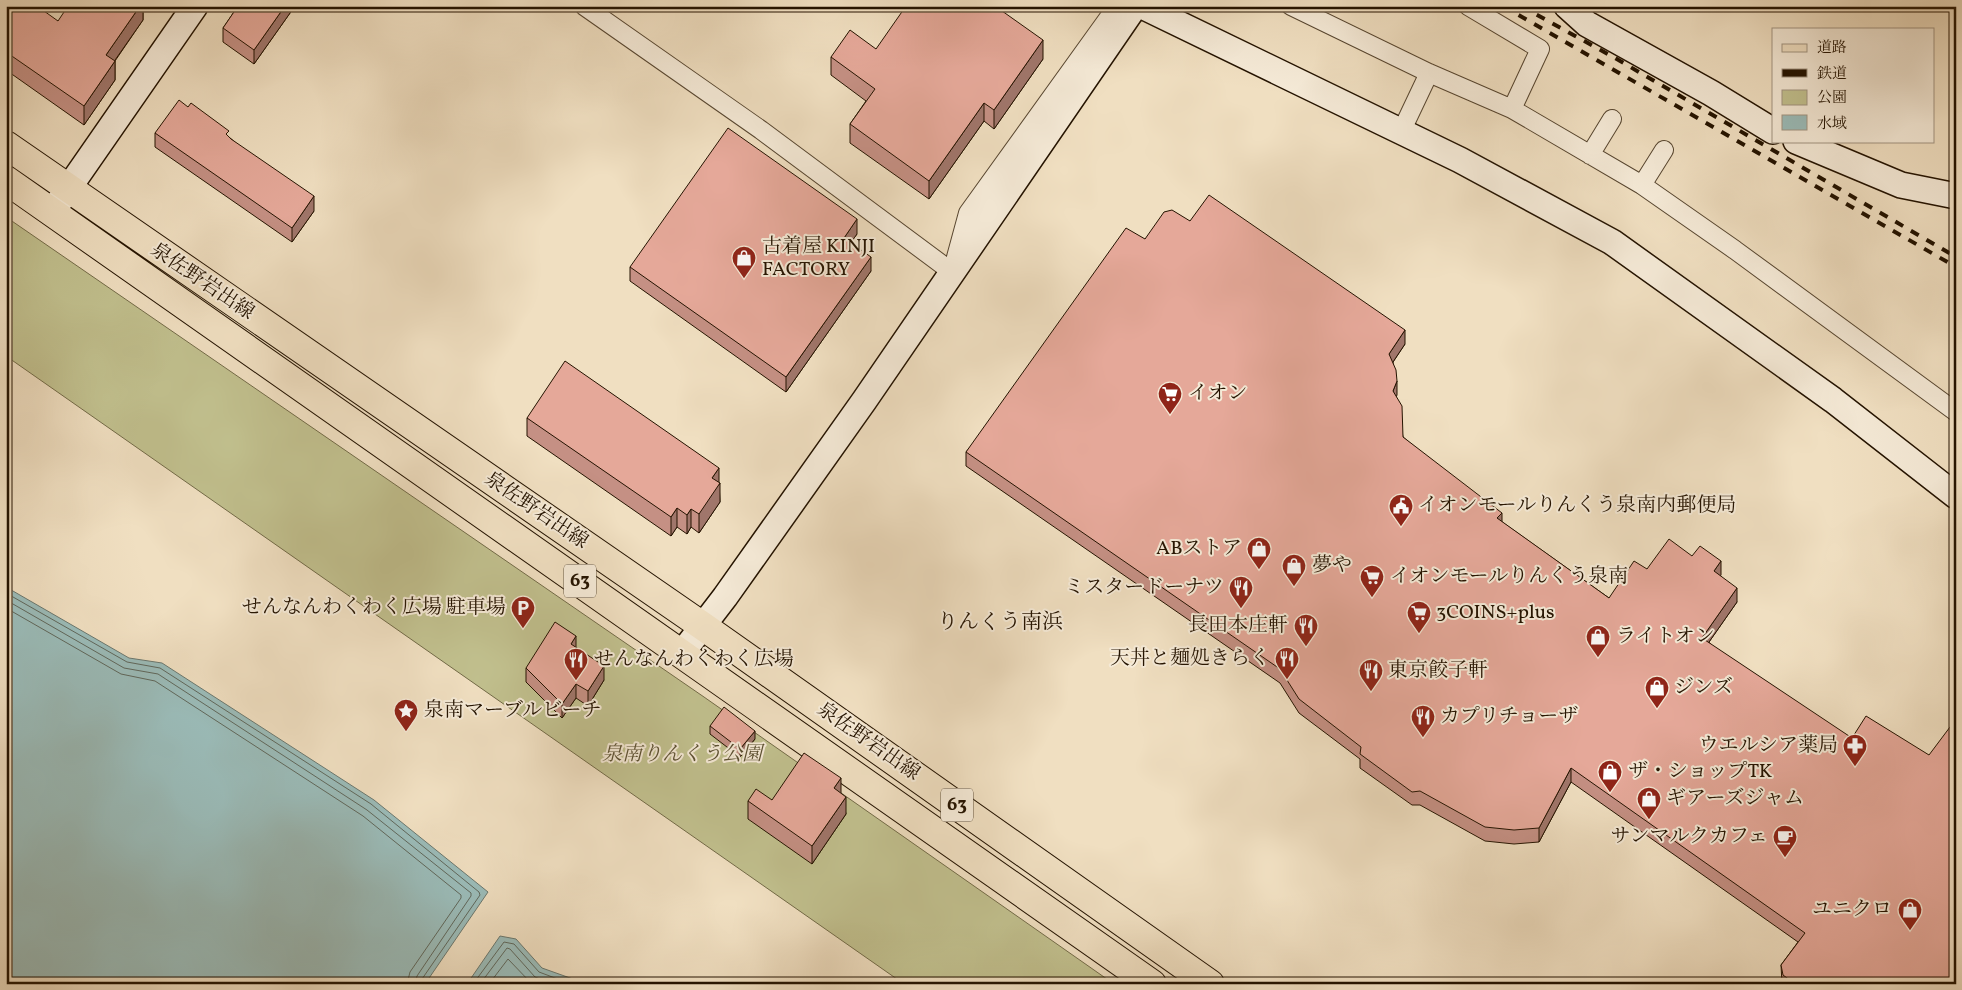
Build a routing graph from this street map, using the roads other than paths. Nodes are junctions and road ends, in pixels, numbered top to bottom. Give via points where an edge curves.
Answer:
1 (195, 6) edge
2 (584, 6) edge
3 (1117, 6) edge
4 (1135, 6) edge
5 (1142, 6) edge
6 (1291, 6) edge
7 (1468, 6) edge
8 (1567, 6) edge
9 (1429, 73) junction
10 (1512, 109) junction
11 (1612, 119) dead end
12 (1772, 131) edge
13 (1401, 132) junction
14 (1798, 142) edge
15 (6, 146) edge
16 (1664, 150) dead end
17 (1590, 155) junction
18 (6, 180) edge
19 (1642, 185) junction
20 (67, 189) junction
21 (1956, 196) edge
22 (52, 212) junction
23 (952, 272) junction
24 (1956, 412) edge
25 (1956, 496) edge
26 (704, 627) junction
27 (682, 653) junction
28 (1152, 984) edge
29 (1210, 984) edge

1 - 20 street
2 - 23 street via 761,130
3 - 23 street via 968,213
4 - 23 street
5 - 13 street
6 - 9 street
7 - 10 street via 1540,48
8 - 12 street via 1587,24 1711,93
9 - 10 street
9 - 13 street
10 - 17 street
11 - 17 street
13 - 25 street via 1612,242 1833,400
14 - 21 street via 1901,185
15 - 20 main road, 泉佐野岩出線 / 63
16 - 19 street
17 - 19 street
18 - 22 main road, 泉佐野岩出線 / 63
19 - 24 street
20 - 22 street
20 - 26 main road, 泉佐野岩出線 / 63
22 - 27 main road, 泉佐野岩出線 / 63
23 - 26 street
26 - 27 street
26 - 29 main road, 泉佐野岩出線 / 63
27 - 28 main road, 泉佐野岩出線 / 63

